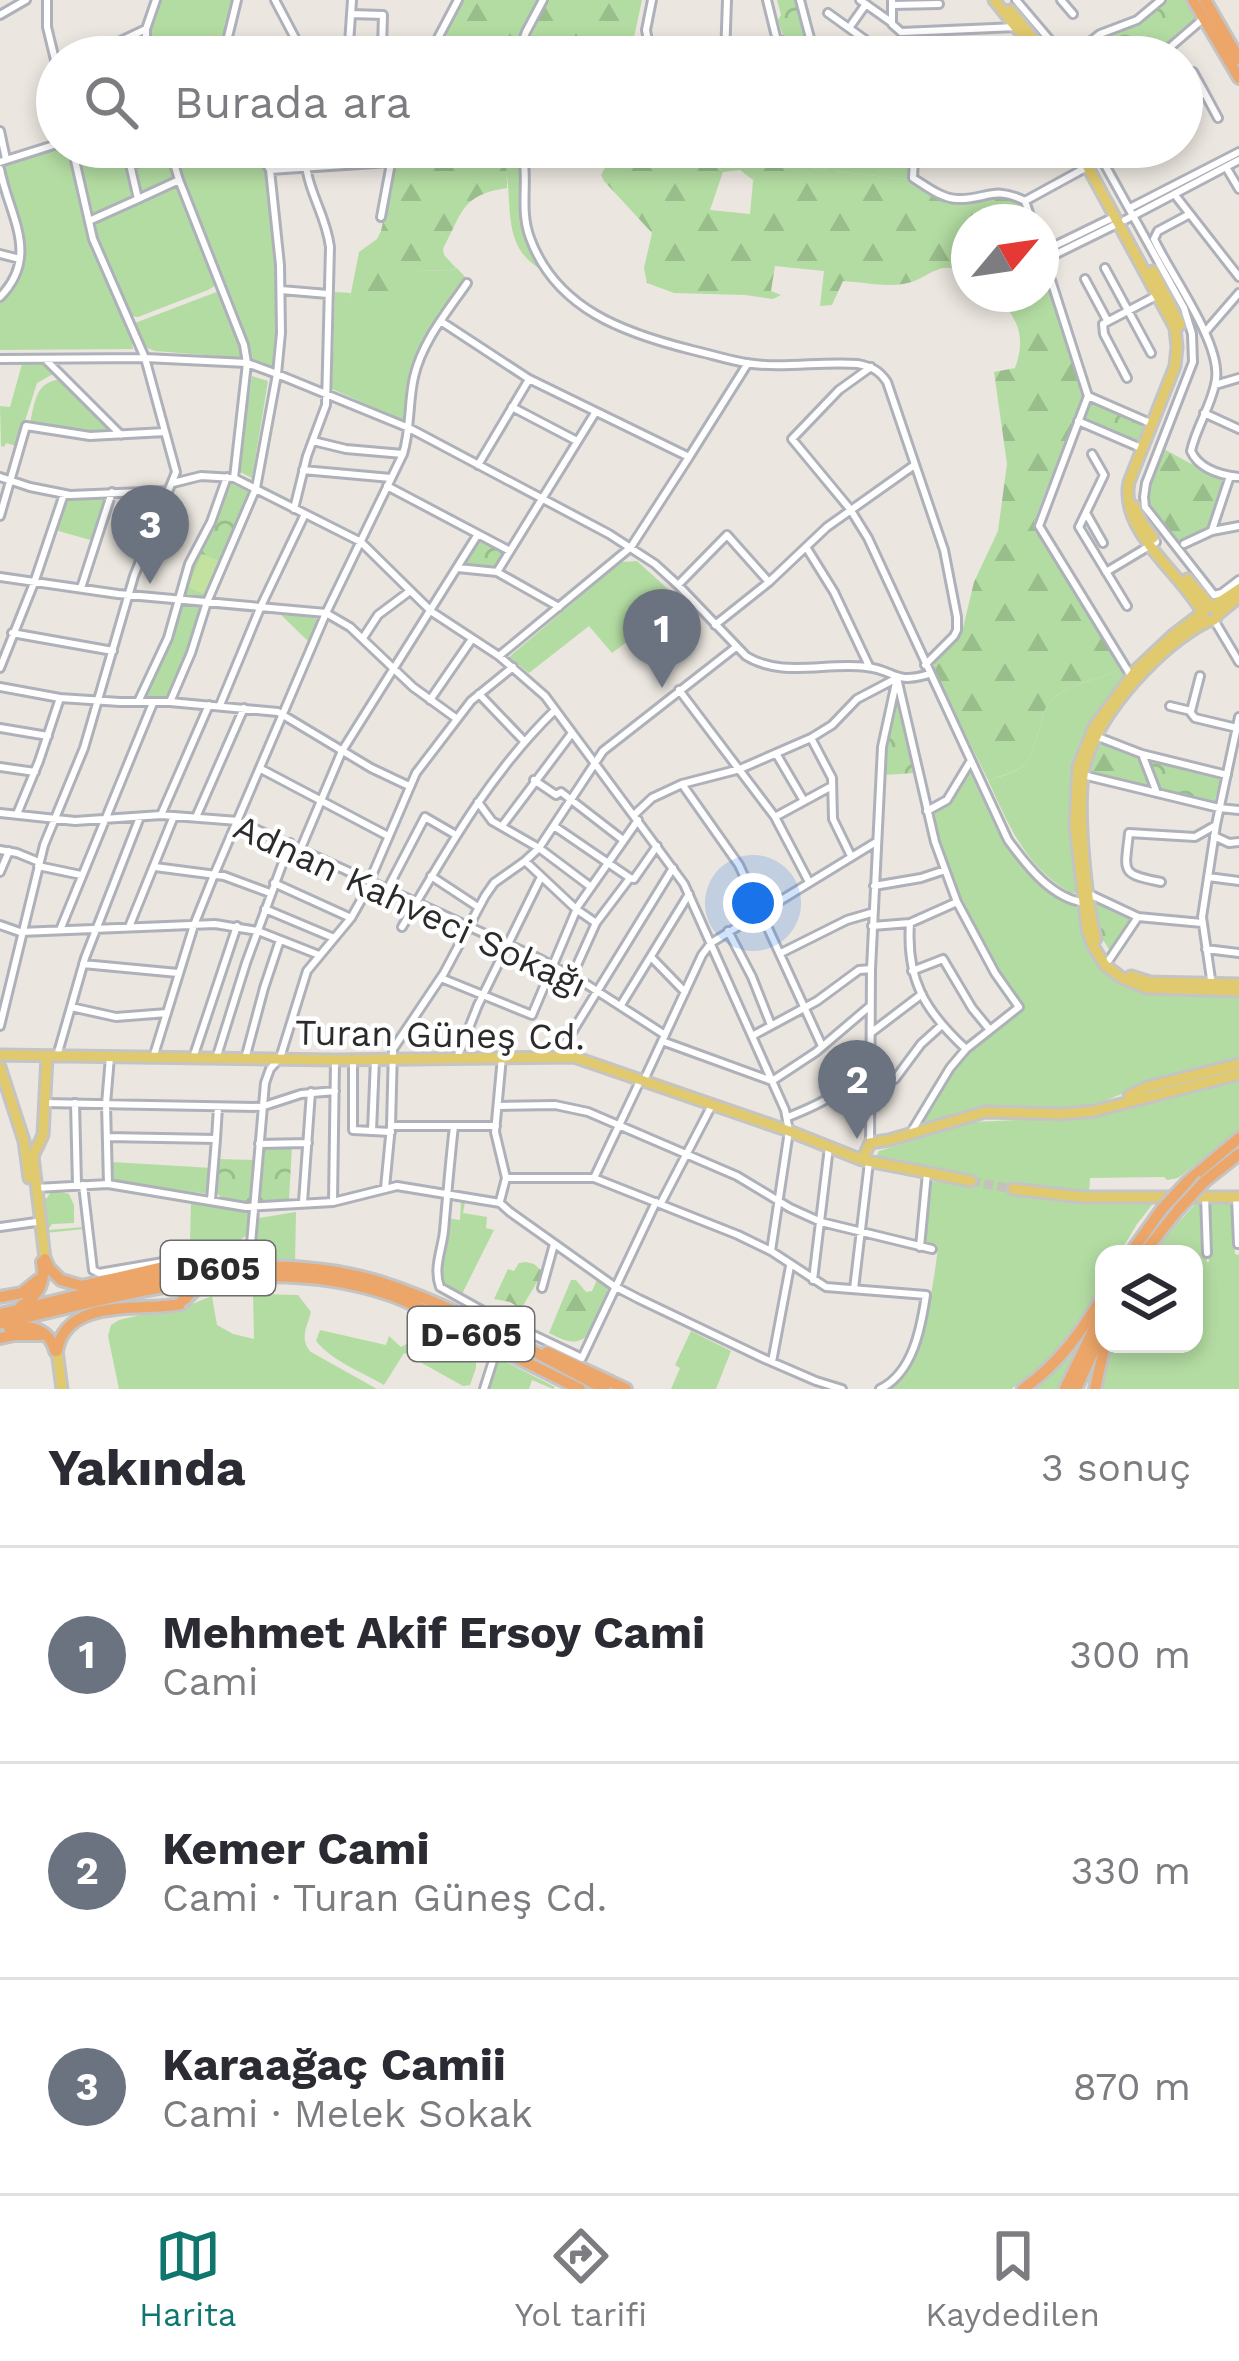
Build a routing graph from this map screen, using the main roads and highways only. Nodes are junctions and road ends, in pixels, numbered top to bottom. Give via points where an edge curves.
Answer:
1 (999, 0) edge
2 (1193, 0) edge
3 (1205, 0) edge
4 (1017, 3) edge
5 (1025, 36) edge
6 (1034, 36) edge
7 (1239, 59) edge
8 (1239, 78) edge
9 (1098, 168) edge
10 (1161, 293) junction
11 (1154, 543) junction
12 (1239, 589) edge
13 (1210, 611) junction
14 (1088, 900) junction
15 (1212, 986) junction
16 (1239, 988) edge
17 (0, 1055) edge
18 (52, 1056) junction
19 (1239, 1064) edge
20 (0, 1067) edge
21 (1239, 1074) edge
22 (1108, 1107) junction
23 (1239, 1138) edge
24 (1239, 1154) edge
25 (866, 1161) junction
26 (970, 1181) tunnel mouth
27 (1013, 1189) tunnel mouth
28 (1238, 1197) edge
29 (1142, 1245) edge
30 (1145, 1245) edge
31 (43, 1259) junction
32 (248, 1266) junction
33 (217, 1278) junction
34 (392, 1286) joint
35 (358, 1287) joint
36 (72, 1292) junction
37 (0, 1297) edge
38 (1095, 1308) edge
39 (81, 1312) junction
40 (454, 1312) junction
41 (6, 1320) edge
42 (21, 1326) junction
43 (1095, 1327) edge
44 (1095, 1348) edge
45 (56, 1351) junction
46 (1103, 1353) edge
47 (61, 1389) edge
48 (580, 1389) edge
49 (605, 1389) edge
50 (626, 1389) edge
51 (1023, 1389) edge
52 (1065, 1389) edge
53 (1076, 1389) edge
54 (1095, 1389) edge

1 - 4 main road
1 - 5 main road
2 - 8 highway
3 - 7 highway
4 - 6 main road
9 - 10 main road
10 - 11 main road via 1181,329 1182,363 1135,483 1138,517
10 - 11 main road via 1177,354 1127,502
11 - 13 main road
12 - 13 main road
13 - 14 main road via 1139,676 1096,736 1083,775
13 - 14 main road via 1131,676 1094,727 1078,767 1076,824
14 - 15 main road via 1095,936 1124,972
14 - 15 main road via 1093,946 1122,978 1154,989
15 - 16 main road
17 - 18 main road, Turan Güneş Cd.
18 - 25 main road, Turan Güneş Cd. via 585,1060
18 - 31 main road via 33,1156
19 - 22 main road via 1147,1087
20 - 31 main road via 24,1141
21 - 22 main road
22 - 25 main road via 985,1112 870,1143
23 - 29 highway, bridge via 1162,1209
24 - 30 highway, bridge
25 - 26 main road, Turan Güneş Cd.
27 - 28 main road
31 - 32 highway via 61,1280 82,1286 180,1263
31 - 36 highway via 52,1280
31 - 37 highway via 35,1285
31 - 41 highway via 41,1286
32 - 34 highway, D605 via 311,1268
32 - 41 highway, D605 via 202,1270
33 - 35 highway, D605 via 292,1276
33 - 41 highway, D605
33 - 45 highway via 182,1304 88,1316 64,1331
34 - 40 highway, D-605
35 - 48 highway, D-605 via 391,1295
36 - 39 highway, bridge via 165,1270 187,1274 191,1289 181,1302
36 - 41 highway
38 - 51 highway via 1073,1342
39 - 42 highway
39 - 45 highway via 63,1326
40 - 49 highway, D-605
40 - 50 highway
41 - 42 highway
41 - 45 highway
42 - 45 highway via 48,1336
43 - 52 highway
44 - 53 highway
45 - 47 main road
46 - 54 highway

